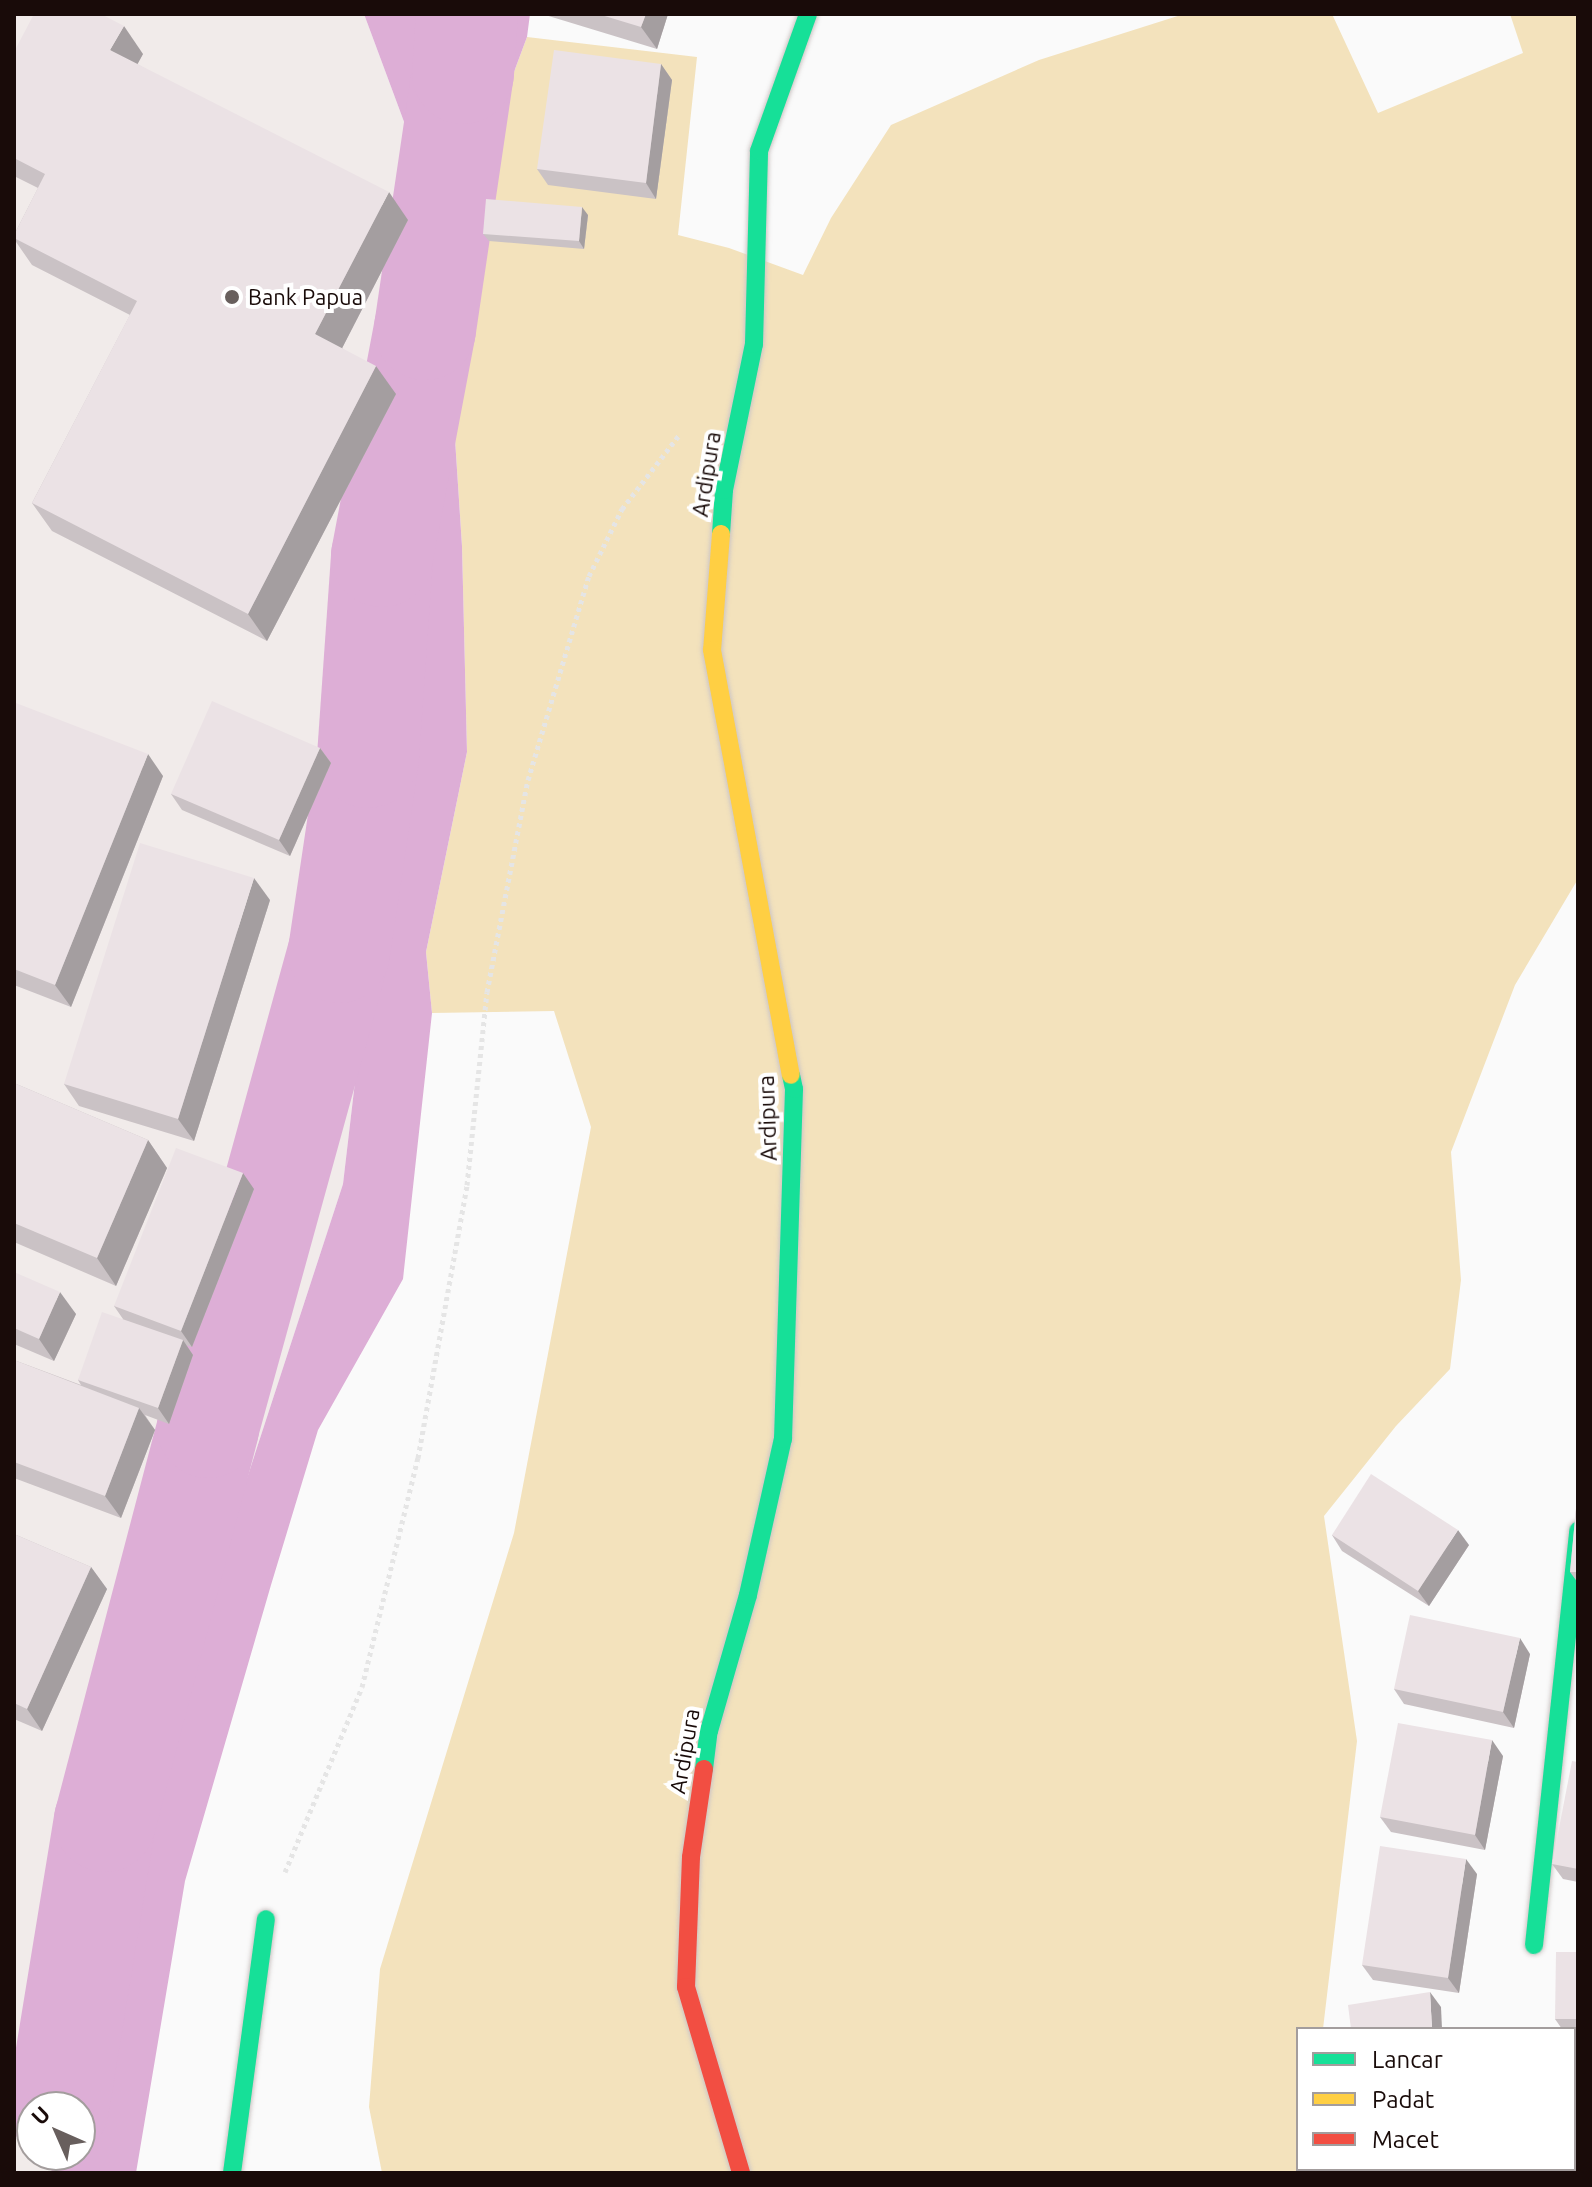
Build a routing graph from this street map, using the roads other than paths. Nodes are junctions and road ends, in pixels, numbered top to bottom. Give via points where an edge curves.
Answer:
1 (808, 14) edge
2 (1578, 1530) edge
3 (266, 1919) road end
4 (1534, 1945) dead end
5 (232, 2173) edge
6 (741, 2173) edge

1 - 6 street, Ardipura via 759,151 754,344 724,490 712,650 794,1089 783,1439 748,1595 709,1731 691,1857 686,1987
2 - 4 street
3 - 5 street

